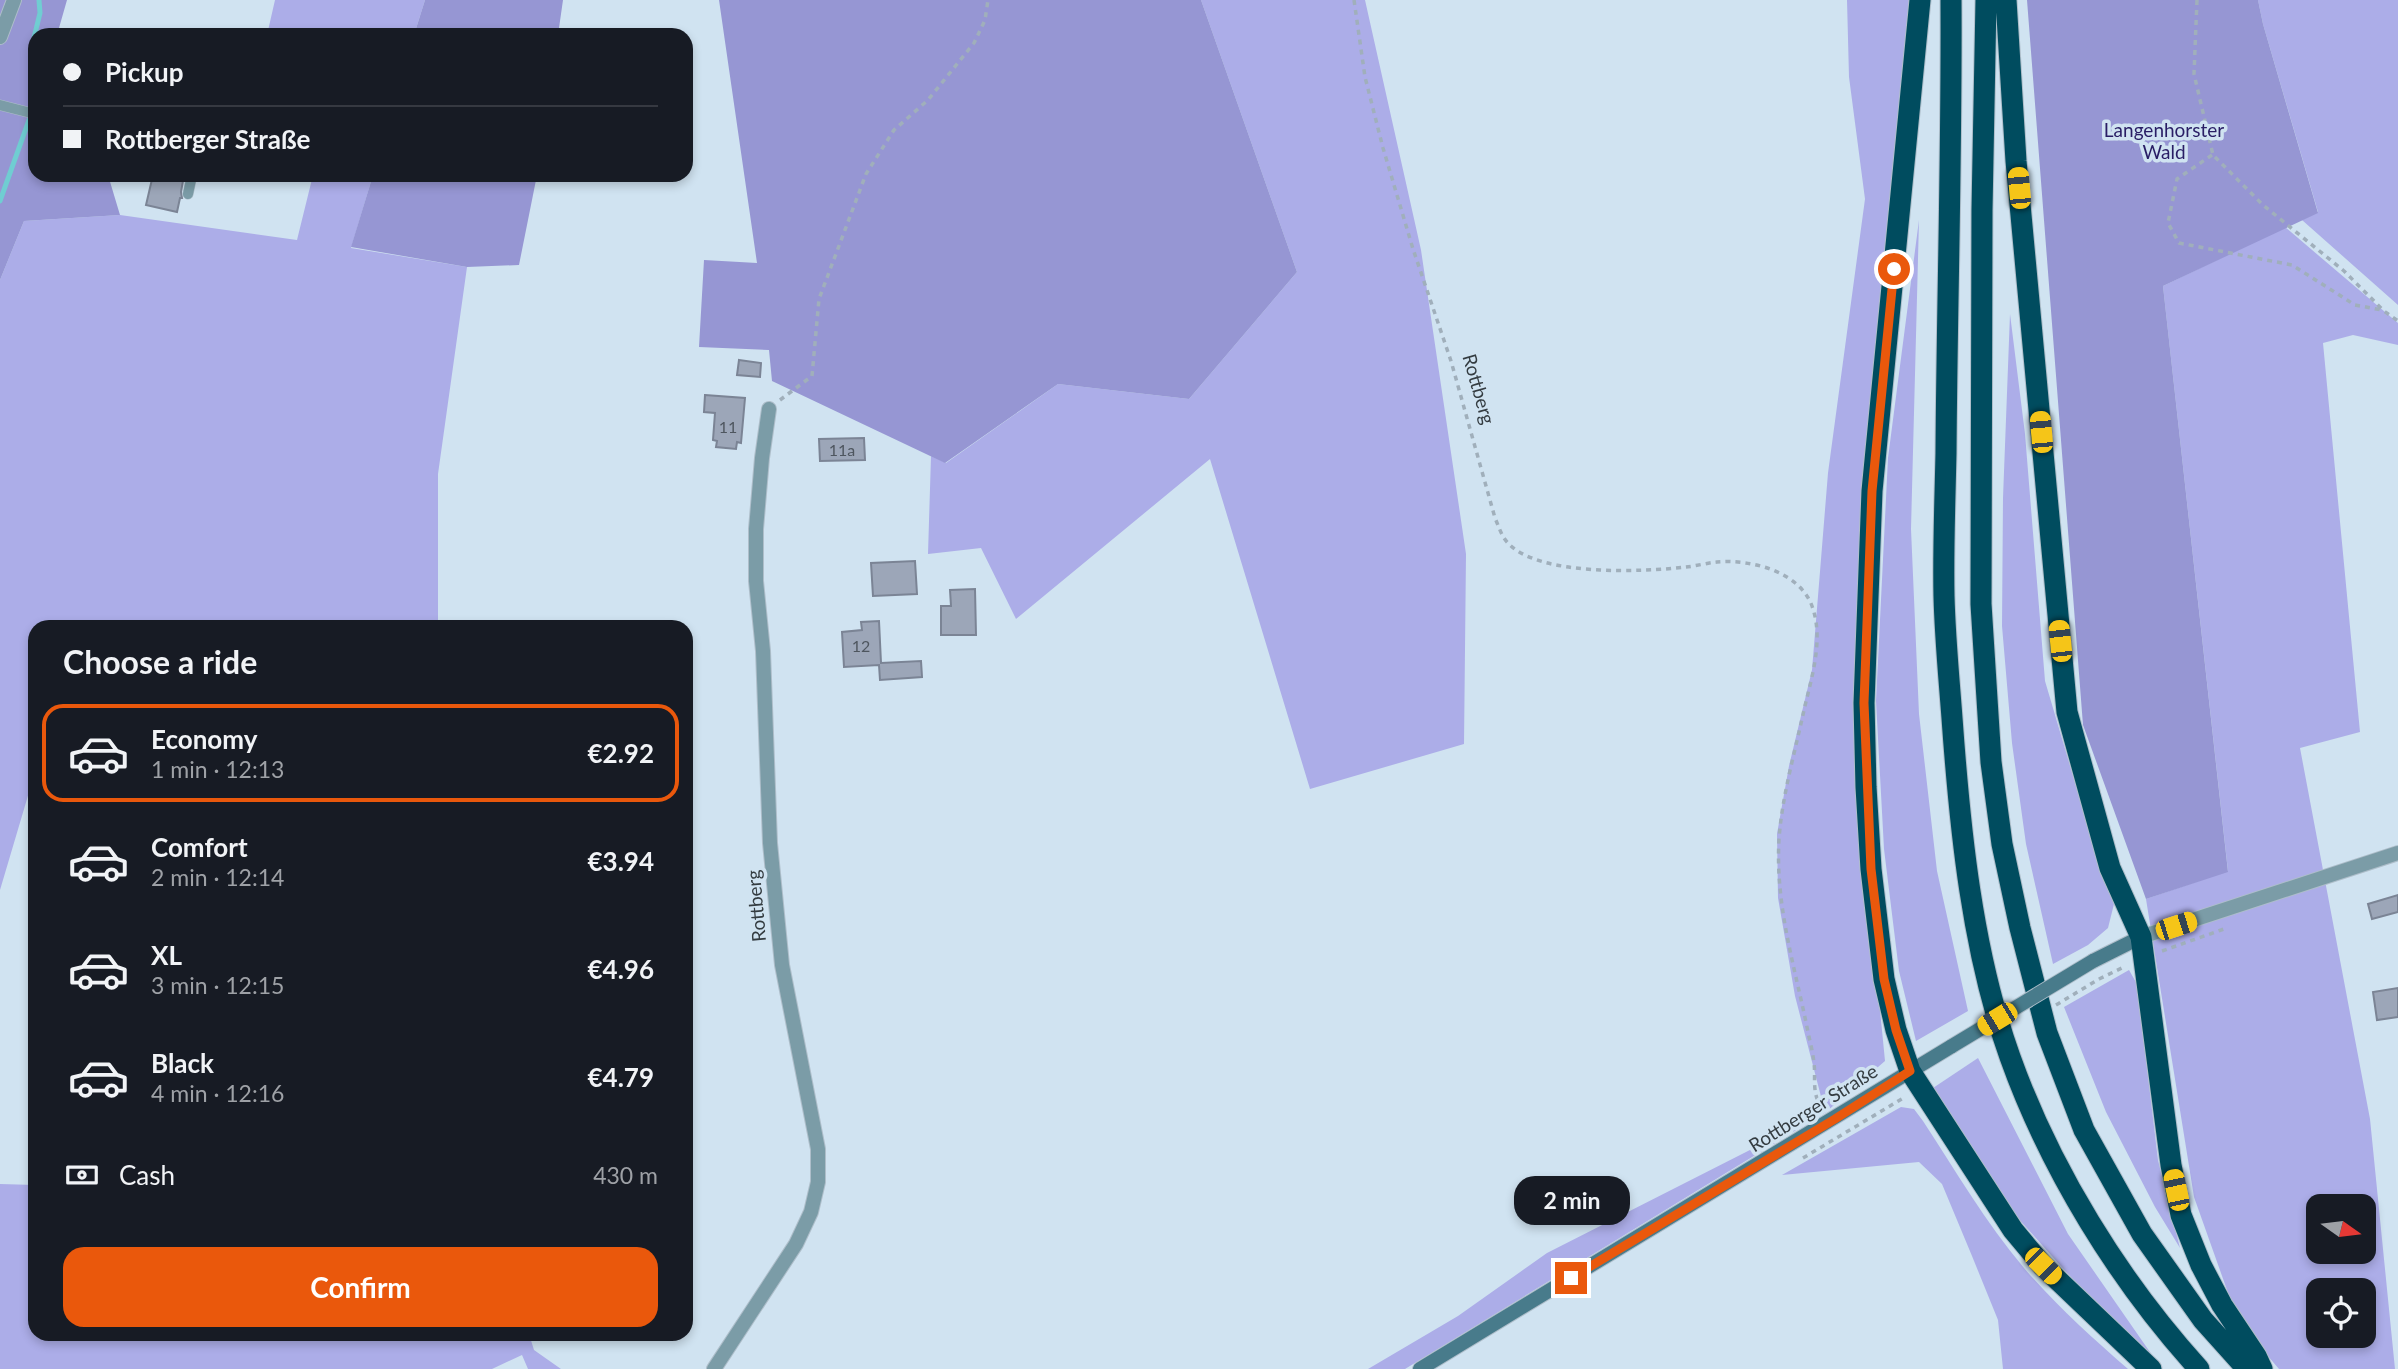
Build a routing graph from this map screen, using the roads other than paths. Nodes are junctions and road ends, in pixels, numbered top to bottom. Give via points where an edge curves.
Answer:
1 (14, 0) edge
2 (1920, 0) edge
3 (1951, 0) edge
4 (1986, 0) edge
5 (2006, 0) edge
6 (0, 37) edge
7 (0, 105) edge
8 (28, 112) edge
9 (191, 182) edge
10 (188, 194) dead end
11 (769, 409) road end
12 (2398, 853) edge
13 (2141, 937) junction
14 (1910, 1071) junction
15 (714, 1369) edge
16 (1420, 1369) edge
17 (2151, 1369) edge
18 (2199, 1369) edge
19 (2247, 1369) edge
20 (2262, 1369) edge

1 - 6 street
2 - 14 highway via 1872,491 1864,703 1871,869 1884,979
3 - 18 highway via 1944,598 1955,763 1975,920 2010,1057 2054,1160 2111,1255
4 - 19 highway via 1980,604 2002,844 2047,1033 2084,1130 2142,1234 2203,1320
5 - 13 highway via 2016,161 2067,712 2110,868
7 - 8 lane
9 - 10 lane
11 - 15 street, Rottberg via 756,529 756,581 764,663 771,857 782,965 818,1149 818,1182 796,1244
12 - 13 street, Rottberger Straße
13 - 14 main road, Rottberger Straße, bridge
13 - 20 highway via 2181,1214 2200,1265
14 - 16 main road, Rottberger Straße
14 - 17 highway via 2013,1230 2043,1266

